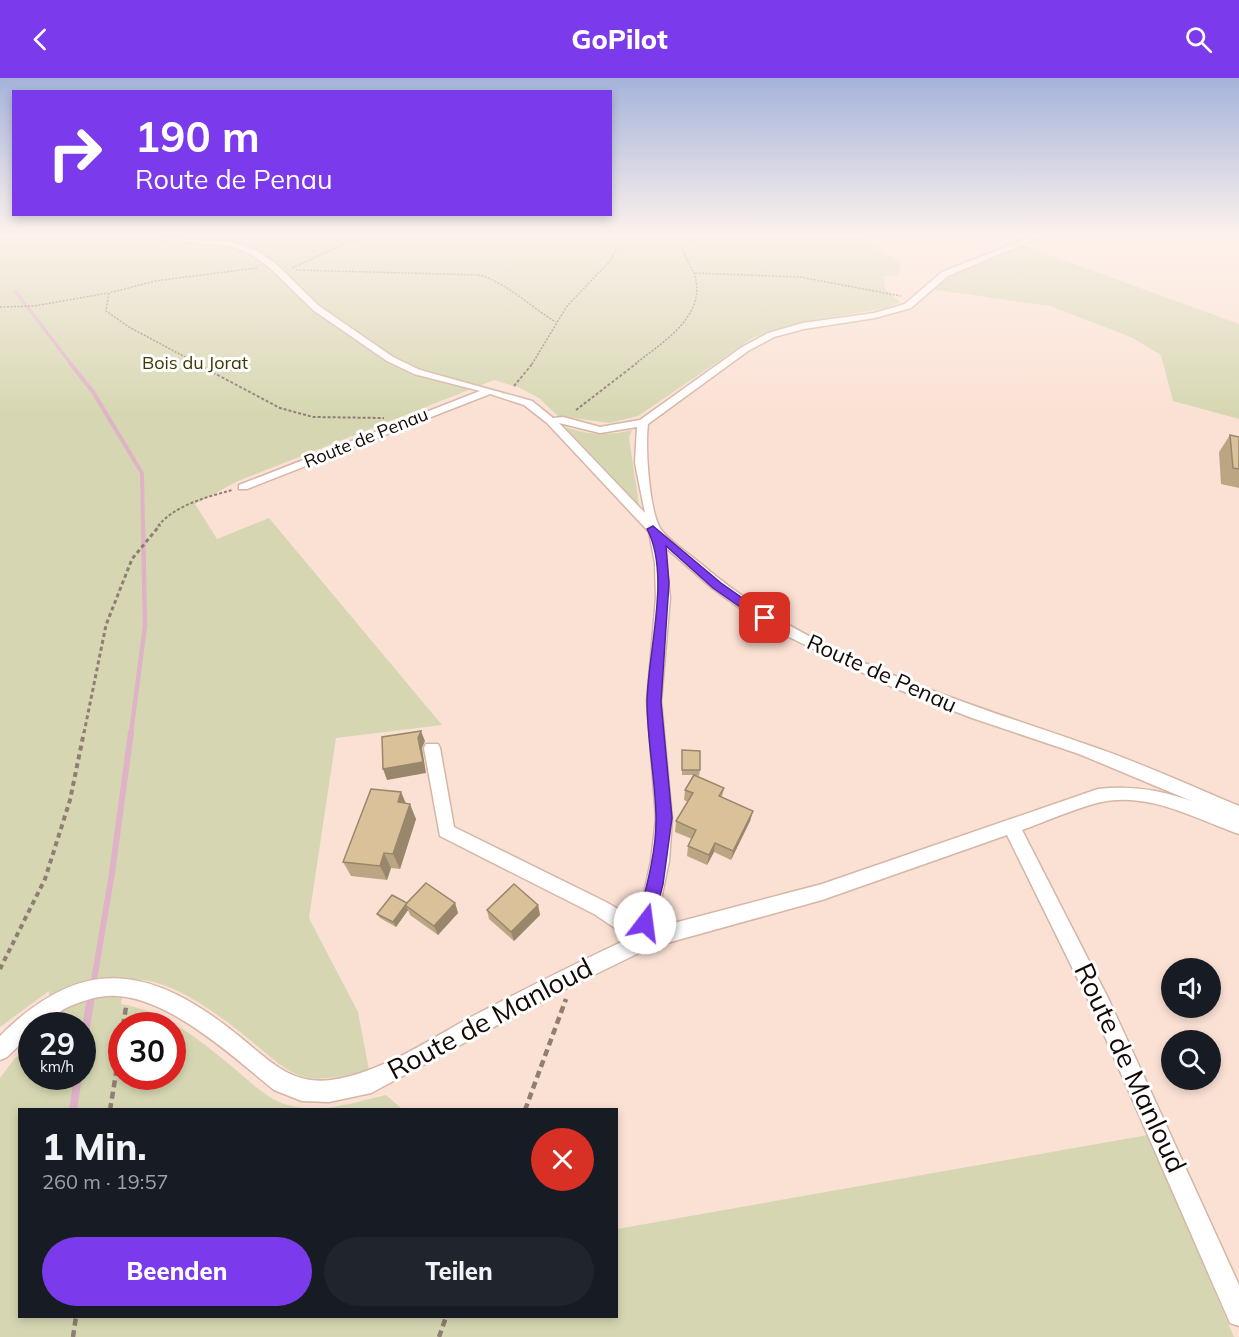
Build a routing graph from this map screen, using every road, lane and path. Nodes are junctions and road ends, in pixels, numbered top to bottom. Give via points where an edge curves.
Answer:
1 (93, 296) edge
2 (109, 296) edge
3 (304, 296) edge
4 (519, 296) edge
5 (579, 296) edge
6 (696, 296) edge
7 (901, 296) edge
8 (922, 296) edge
9 (918, 299) junction
10 (0, 307) edge
11 (556, 322) junction
12 (490, 391) junction
13 (507, 394) junction
14 (392, 417) dead end
15 (557, 421) junction
16 (643, 423) junction
17 (243, 487) joint
18 (653, 529) junction
19 (432, 748) dead end
20 (1239, 813) edge
21 (1012, 827) junction
22 (1239, 827) edge
23 (646, 940) junction
24 (0, 969) edge
25 (577, 972) junction
26 (0, 1050) edge
27 (113, 1090) edge
28 (110, 1108) edge
29 (526, 1108) edge
30 (1239, 1314) edge
31 (76, 1318) edge
32 (446, 1318) edge
33 (73, 1337) edge
34 (439, 1337) edge

1 - 10 path via 34,306
2 - 14 path via 106,311 129,327 280,408 313,417
3 - 12 street, Route de Penau via 390,359 417,372
4 - 11 path
5 - 11 path
6 - 15 path via 693,309 678,330
7 - 9 path
8 - 9 street
9 - 16 street via 892,311 771,335
11 - 13 path via 536,359
12 - 13 street, Route de Penau
12 - 17 street, Route de Penau
13 - 15 street, Route de Penau
15 - 16 street via 600,430
15 - 18 street, Route de Penau
16 - 18 street via 640,446
17 - 24 path via 200,499 164,519 135,555 106,625 70,800 45,879
18 - 20 street, Route de Penau via 717,585 794,634 943,702 1085,750
18 - 23 street via 660,542 663,583 654,702 664,818 657,875 645,923
19 - 23 street via 446,831 600,908
21 - 22 street, Route de Manloud via 1098,796 1131,793 1169,800
21 - 23 street, Route de Manloud via 822,892
21 - 30 street, Route de Manloud via 1068,931 1163,1136
23 - 25 street, Route de Manloud
25 - 26 street, Route de Manloud via 371,1082 329,1091 302,1090 281,1083 186,1011 147,992 117,987 81,991 44,1010
25 - 29 path
27 - 28 path
31 - 33 path
32 - 34 path

